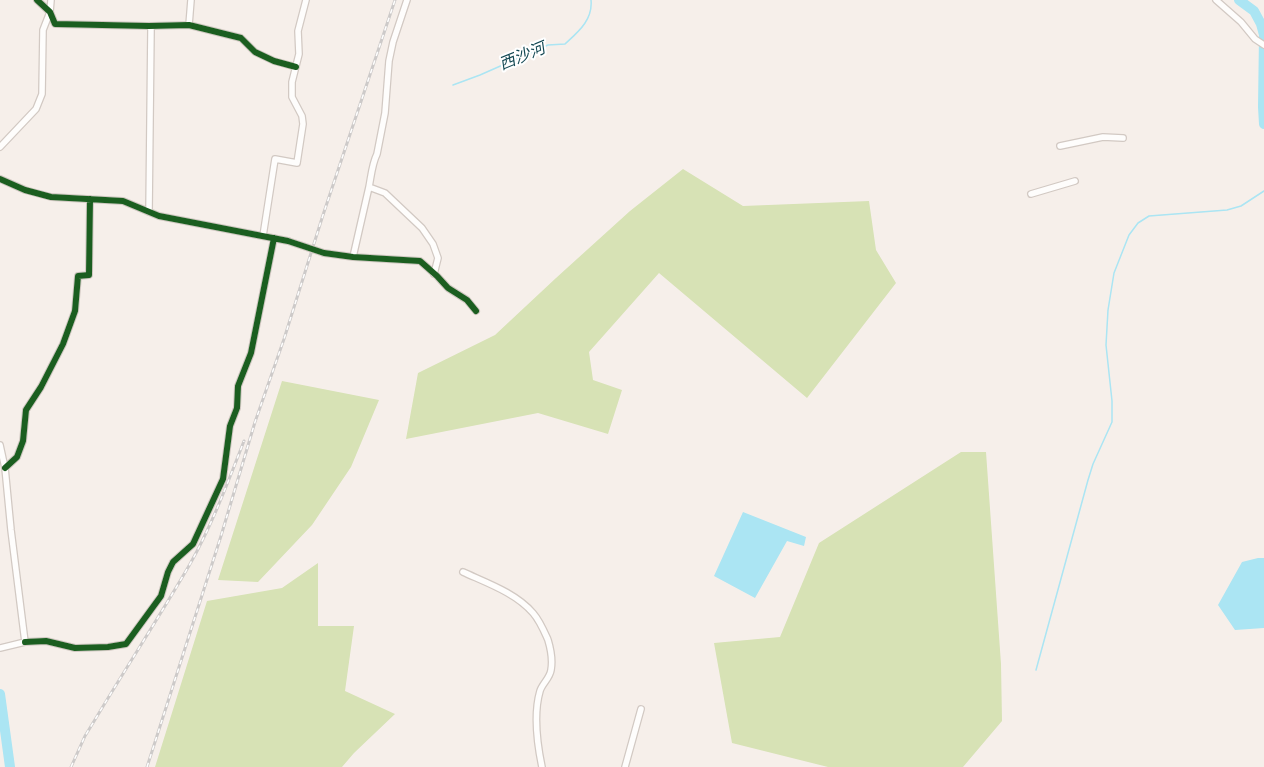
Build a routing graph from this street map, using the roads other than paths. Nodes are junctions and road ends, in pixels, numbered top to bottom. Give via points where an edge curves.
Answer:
1 (37, 0) edge
2 (51, 0) edge
3 (191, 0) edge
4 (306, 0) edge
5 (407, 0) edge
6 (1216, 0) edge
7 (50, 12) junction
8 (189, 25) junction
9 (150, 26) junction
10 (1264, 45) edge
11 (296, 67) junction
12 (1123, 138) dead end
13 (1060, 146) dead end
14 (0, 148) edge
15 (0, 179) edge
16 (1075, 181) dead end
17 (370, 188) junction
18 (1031, 194) dead end
19 (90, 199) junction
20 (149, 212) junction
21 (263, 236) junction
22 (274, 238) junction
23 (353, 257) junction
24 (434, 274) junction
25 (476, 311) dead end
26 (0, 445) edge
27 (5, 468) junction
28 (463, 572) dead end
29 (25, 642) junction
30 (1, 648) edge
31 (641, 709) dead end
32 (542, 767) edge
33 (625, 767) edge

1 - 7 street
2 - 7 street
3 - 8 street
4 - 11 street via 298,31 299,54
5 - 17 street via 389,61 385,113
6 - 10 street
7 - 9 street via 54,24
7 - 14 street via 43,30 42,94 36,109
8 - 9 street
8 - 11 street via 241,38 255,52
9 - 20 street
11 - 21 street via 292,97 302,116 303,124 297,163 275,159
12 - 13 street via 1102,137
15 - 19 street via 25,190 51,197
16 - 18 street
17 - 23 street
17 - 24 street via 385,193 422,228 433,244 438,258
19 - 20 street via 123,201
19 - 27 street via 89,275 78,276 75,311 63,344 26,410 23,441 17,457
20 - 21 street
21 - 22 street
22 - 23 street, bridge
22 - 29 street via 251,353 238,386 237,408 230,426 223,479 193,544 173,562 161,596 126,644 75,648 46,641
23 - 24 street via 420,261
24 - 25 street via 448,288 467,300
26 - 27 street
27 - 29 street
28 - 32 street via 522,602 534,614 544,631 551,649 552,662 551,672 540,691 538,709 538,747
29 - 30 street
31 - 33 street

